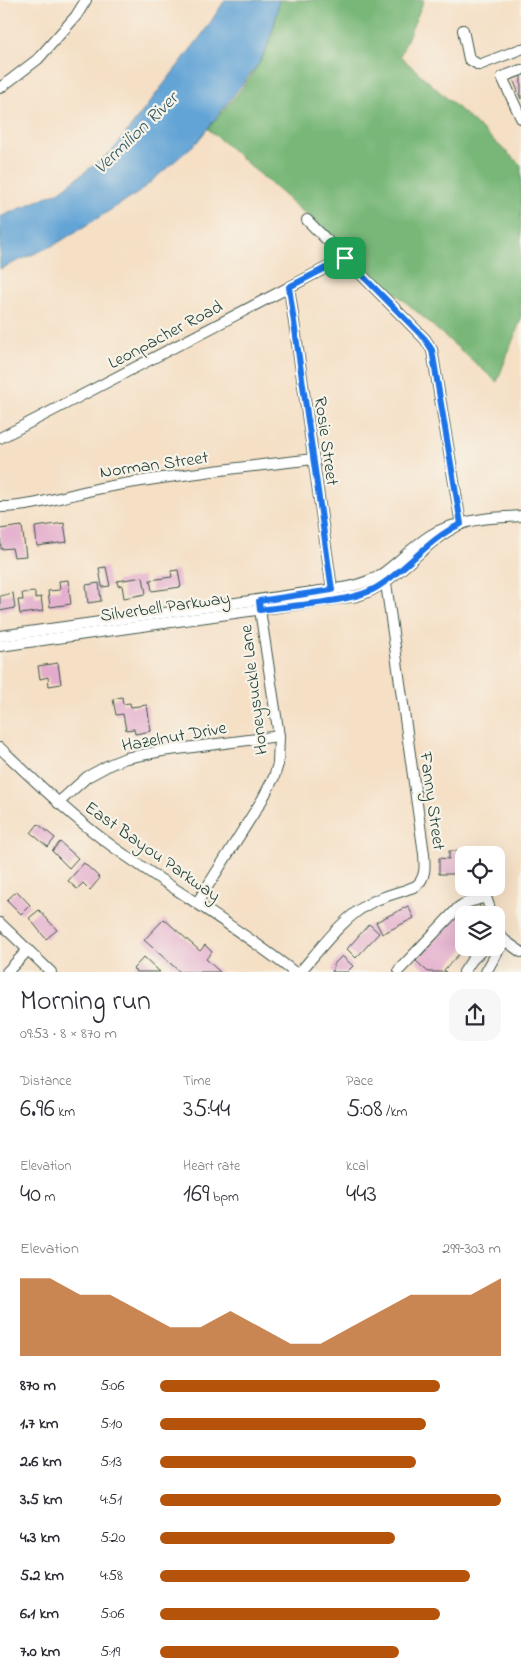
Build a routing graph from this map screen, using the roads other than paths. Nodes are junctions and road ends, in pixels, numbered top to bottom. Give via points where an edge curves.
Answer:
1 (86, 0) edge
2 (463, 30) dead end
3 (521, 49) edge
4 (521, 70) edge
5 (0, 88) edge
6 (521, 118) edge
7 (307, 220) dead end
8 (345, 258) junction
9 (289, 287) junction
10 (0, 438) edge
11 (313, 459) junction
12 (0, 507) edge
13 (521, 516) edge
14 (461, 524) junction
15 (385, 577) junction
16 (333, 595) junction
17 (259, 605) junction
18 (0, 636) edge
19 (0, 646) edge
20 (279, 736) junction
21 (0, 748) edge
22 (58, 803) junction
23 (197, 903) junction
24 (461, 906) edge
25 (489, 906) edge
26 (455, 911) edge
27 (0, 923) edge
28 (505, 939) edge
29 (28, 950) junction
30 (521, 952) edge
31 (476, 956) edge
32 (491, 956) edge
33 (399, 971) edge
34 (7, 972) edge
35 (51, 972) edge
36 (294, 972) edge
37 (300, 972) edge
38 (464, 972) edge
39 (486, 972) edge

1 - 5 street via 38,59
2 - 3 street via 469,59 480,65
4 - 6 street via 502,78
7 - 8 street
8 - 9 street, Leonpacher Road
8 - 14 street via 432,350
9 - 10 street, Leonpacher Road
9 - 11 street, Rosie Street
11 - 12 street, Norman Street via 134,482 41,503
11 - 16 street, Rosie Street
13 - 14 street, Silverbell Parkway
14 - 15 street, Silverbell Parkway
15 - 16 street, Silverbell Parkway via 367,593
15 - 37 street, Fanny Street via 425,871 416,886 356,912
16 - 17 street, Silverbell Parkway
17 - 18 street, Silverbell Parkway
17 - 19 street, Silverbell Parkway
17 - 20 street, Honeysuckle Lane
20 - 22 street, Hazelnut Drive via 126,758 87,777
20 - 23 street, Honeysuckle Lane via 278,764 271,783
21 - 22 street, East Bayou Parkway
22 - 23 street, East Bayou Parkway via 111,846
23 - 36 street, East Bayou Parkway
24 - 25 street via 486,897
26 - 33 street
27 - 29 street
28 - 30 street
29 - 34 street
29 - 35 street
31 - 38 street
32 - 39 street

